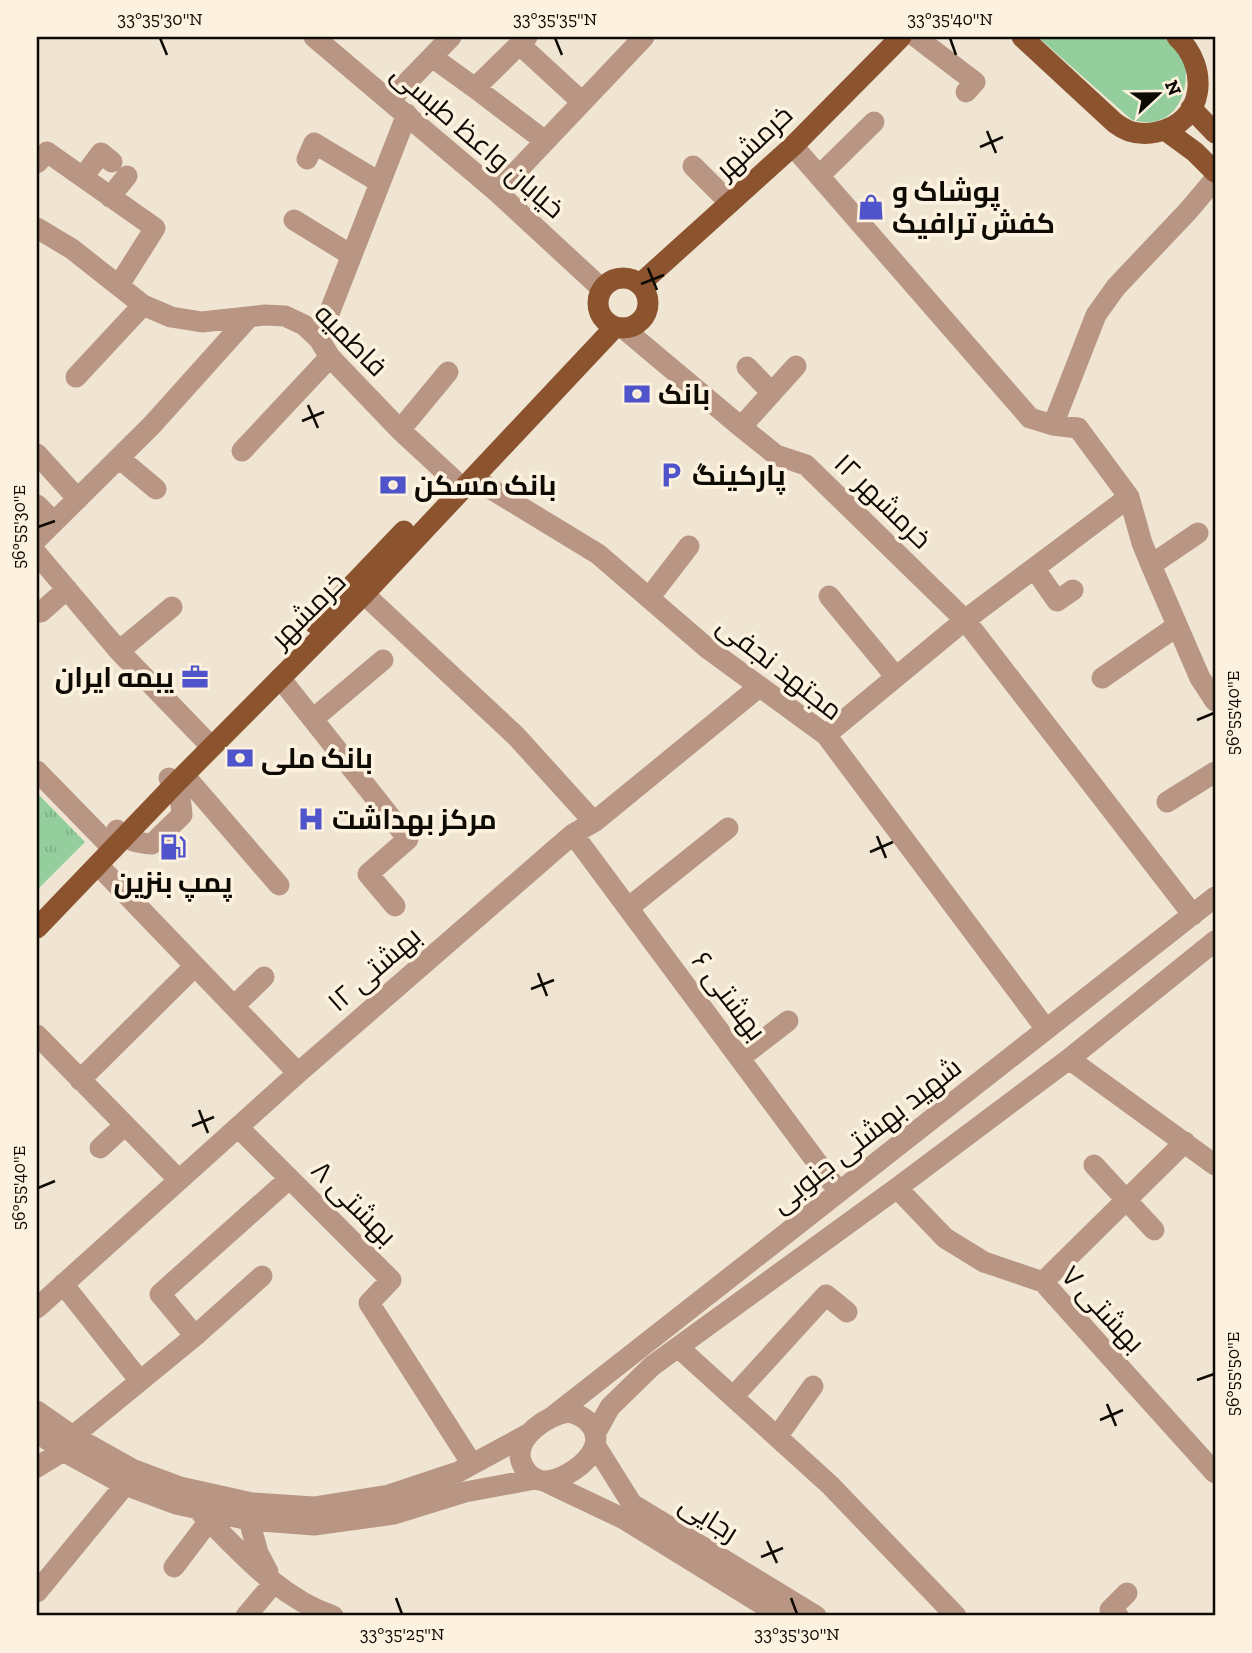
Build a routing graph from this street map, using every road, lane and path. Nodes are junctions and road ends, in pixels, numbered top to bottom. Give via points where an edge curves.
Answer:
1 (314, 37) edge
2 (451, 37) edge
3 (644, 37) edge
4 (901, 37) edge
5 (916, 37) edge
6 (1022, 37) edge
7 (1177, 37) edge
8 (523, 41) edge
9 (432, 57) junction
10 (475, 88) junction
11 (966, 92) dead end
12 (582, 102) junction
13 (399, 107) junction
14 (1191, 108) junction
15 (874, 122) dead end
16 (1165, 130) junction
17 (1215, 133) edge
18 (545, 141) junction
19 (793, 146) junction
20 (307, 159) dead end
21 (37, 163) edge
22 (693, 166) dead end
23 (1215, 172) edge
24 (819, 176) junction
25 (83, 177) junction
26 (1215, 179) edge
27 (379, 182) junction
28 (497, 192) junction
29 (110, 197) junction
30 (730, 203) junction
31 (294, 220) dead end
32 (37, 228) edge
33 (351, 254) junction
34 (640, 284) junction
35 (120, 285) junction
36 (602, 289) junction
37 (143, 304) junction
38 (249, 317) junction
39 (615, 326) junction
40 (325, 348) junction
41 (796, 366) dead end
42 (747, 367) dead end
43 (448, 372) dead end
44 (76, 377) dead end
45 (772, 393) junction
46 (1053, 425) junction
47 (741, 428) junction
48 (400, 430) junction
49 (242, 451) dead end
50 (37, 454) edge
51 (120, 458) junction
52 (464, 479) junction
53 (156, 489) dead end
54 (1129, 496) junction
55 (78, 499) junction
56 (37, 505) edge
57 (54, 522) junction
58 (1198, 533) dead end
59 (37, 539) edge
60 (689, 546) dead end
61 (37, 554) edge
62 (1152, 565) junction
63 (1034, 568) junction
64 (67, 589) junction
65 (1073, 590) dead end
66 (364, 594) junction
67 (829, 596) dead end
68 (649, 598) junction
69 (172, 607) dead end
70 (41, 612) dead end
71 (965, 620) junction
72 (1177, 626) junction
73 (119, 651) junction
74 (383, 660) dead end
75 (1215, 663) edge
76 (895, 677) junction
77 (280, 678) junction
78 (1102, 678) dead end
79 (1200, 678) junction
80 (760, 687) junction
81 (1215, 701) edge
82 (313, 719) junction
83 (826, 735) junction
84 (204, 739) junction
85 (37, 771) edge
86 (1215, 772) edge
87 (176, 779) junction
88 (1167, 802) dead end
89 (594, 822) junction
90 (728, 828) dead end
91 (573, 834) junction
92 (115, 840) junction
93 (98, 865) junction
94 (279, 885) dead end
95 (1215, 897) edge
96 (395, 906) dead end
97 (628, 908) junction
98 (37, 912) edge
99 (1193, 915) junction
100 (37, 928) edge
101 (1215, 941) edge
102 (195, 966) junction
103 (264, 977) dead end
104 (234, 1006) junction
105 (788, 1021) dead end
106 (1046, 1029) junction
107 (37, 1035) edge
108 (740, 1058) junction
109 (1069, 1059) junction
110 (298, 1073) junction
111 (80, 1080) junction
112 (125, 1125) junction
113 (238, 1127) junction
114 (916, 1132) junction
115 (1185, 1142) junction
116 (100, 1148) dead end
117 (935, 1158) junction
118 (1212, 1159) edge
119 (1094, 1165) dead end
120 (289, 1179) junction
121 (179, 1180) junction
122 (897, 1188) junction
123 (839, 1192) junction
124 (1127, 1199) junction
125 (1154, 1230) dead end
126 (262, 1276) dead end
127 (1043, 1282) junction
128 (64, 1284) junction
129 (37, 1308) edge
130 (847, 1312) dead end
131 (195, 1336) junction
132 (678, 1347) junction
133 (140, 1381) junction
134 (813, 1386) dead end
135 (733, 1397) junction
136 (37, 1410) edge
137 (552, 1417) junction
138 (37, 1432) edge
139 (530, 1433) junction
140 (777, 1437) junction
141 (595, 1440) junction
142 (68, 1443) junction
143 (472, 1464) junction
144 (37, 1467) edge
145 (1215, 1473) edge
146 (539, 1480) junction
147 (125, 1485) junction
148 (203, 1515) junction
149 (249, 1520) junction
150 (174, 1567) dead end
151 (274, 1584) junction
152 (37, 1592) edge
153 (1127, 1593) dead end
154 (246, 1616) edge
155 (333, 1616) edge
156 (781, 1616) edge
157 (816, 1616) edge
158 (956, 1616) edge
159 (1118, 1616) edge

1 - 13 street, خیابان واعظ طبسی
2 - 9 street
3 - 12 street
4 - 19 main road, خرمشهر
5 - 11 street via 975,82
6 - 16 main road via 1115,123 1148,134
7 - 14 main road via 1194,58 1199,75
8 - 10 street
8 - 12 street
9 - 10 street
9 - 13 street
10 - 18 street
12 - 18 street
13 - 27 street
13 - 28 street, خیابان واعظ طبسی
14 - 16 main road via 1180,122
14 - 17 main road
15 - 24 street
16 - 23 main road
18 - 28 street
19 - 24 street
19 - 30 main road, خرمشهر
20 - 27 street via 314,143
21 - 25 street via 47,152
22 - 30 street
24 - 46 street via 1030,418
25 - 29 street
25 - 29 street via 101,153 120,169
26 - 46 street via 1115,287 1096,316
27 - 33 street
28 - 36 street, خیابان واعظ طبسی
29 - 35 street via 155,228
30 - 34 main road, خرمشهر
31 - 33 street
32 - 35 street, فاطمیه
33 - 40 street
34 - 36 main road via 615,279
34 - 39 main road via 648,299 645,316 632,327
35 - 37 street, فاطمیه
36 - 39 main road via 599,311
37 - 38 street, فاطمیه via 172,317 202,322
37 - 44 street
38 - 40 street, فاطمیه via 285,316 304,325
38 - 51 street
39 - 47 street, خرمشهر ۱۲
39 - 52 main road, خرمشهر
40 - 48 street, فاطمیه
40 - 49 street
41 - 45 street
42 - 45 street
43 - 48 street
45 - 47 street
46 - 54 street via 1078,428
47 - 71 street, خرمشهر ۱۲ via 776,455 806,465
48 - 52 street, فاطمیه
50 - 55 street
51 - 53 street
51 - 55 street
52 - 66 main road, خرمشهر
52 - 68 street, مجتهد نجفی via 598,554
52 - 84 main road, خرمشهر
54 - 62 street
54 - 63 street
55 - 57 street
56 - 57 street
57 - 59 street
58 - 62 street
60 - 68 street
61 - 64 street
62 - 72 street
63 - 65 street via 1057,601
63 - 71 street
64 - 70 street
64 - 73 street
66 - 77 main road, خرمشهر
66 - 89 street via 516,736
67 - 76 street
68 - 80 street, مجتهد نجفی via 707,649
69 - 73 street
71 - 76 street
71 - 99 street, خرمشهر ۱۲
72 - 78 street
72 - 79 street
73 - 84 street
74 - 82 street
75 - 79 street
76 - 83 street
77 - 82 street
77 - 87 main road, خرمشهر
79 - 81 street
80 - 83 street, مجتهد نجفی
80 - 89 street, بهشتی ۱۲
82 - 96 street via 408,839 368,874
83 - 106 street, مجتهد نجفی
84 - 87 main road, خرمشهر
85 - 92 street
86 - 88 street
87 - 92 main road, خرمشهر
87 - 92 street via 182,815 152,845
87 - 94 street
89 - 91 street, بهشتی ۱۲
90 - 97 street
91 - 97 street, بهشتی ۶
91 - 110 street, بهشتی ۱۲
92 - 93 main road, خرمشهر
92 - 98 main road, خرمشهر
93 - 100 main road, خرمشهر
93 - 102 street
95 - 99 street, شهید بهشتی جنوبی
97 - 108 street, بهشتی ۶
99 - 106 street, شهید بهشتی جنوبی
101 - 109 street, شهید بهشتی جنوبی
102 - 104 street
102 - 111 street
103 - 104 street
104 - 110 street
105 - 108 street
106 - 114 street, شهید بهشتی جنوبی
107 - 111 street
108 - 123 street, بهشتی ۶
109 - 115 street
109 - 117 street, شهید بهشتی جنوبی
110 - 113 street, بهشتی ۱۲
111 - 112 street
112 - 116 street
112 - 121 street
113 - 120 street, بهشتی ۸
113 - 121 street, بهشتی ۱۲
114 - 117 street
114 - 123 street, شهید بهشتی جنوبی
115 - 118 street
115 - 124 street
117 - 122 street, شهید بهشتی جنوبی
119 - 124 street
120 - 131 street via 160,1294
120 - 143 street, بهشتی ۸ via 391,1280 369,1303
121 - 128 street, بهشتی ۱۲
122 - 127 street, بهشتی ۷ via 945,1238 984,1262
122 - 132 street, شهید بهشتی جنوبی
123 - 137 street, شهید بهشتی جنوبی
124 - 125 street
124 - 127 street
126 - 131 street
127 - 145 street, بهشتی ۷
128 - 129 street, بهشتی ۱۲
128 - 133 street
130 - 135 street via 826,1295
131 - 133 street
132 - 135 street
132 - 141 street, شهید بهشتی جنوبی via 610,1407
133 - 142 street
134 - 140 street
135 - 140 street
136 - 142 street
137 - 139 street
137 - 141 street via 568,1412 585,1417
138 - 142 street
139 - 143 street
139 - 146 street via 520,1457 527,1473
140 - 158 street via 830,1485
141 - 146 street via 590,1457 561,1478
141 - 157 street, رجایی via 632,1504
142 - 143 street via 180,1487 252,1503 314,1507 389,1495
142 - 144 street
142 - 147 street
146 - 149 street via 465,1492 394,1514 314,1525
146 - 156 street, رجایی via 624,1519
147 - 148 street
147 - 152 street
148 - 149 street
148 - 150 street
148 - 151 street
149 - 151 street via 258,1553
151 - 154 street
151 - 155 street
153 - 159 street via 1110,1610

